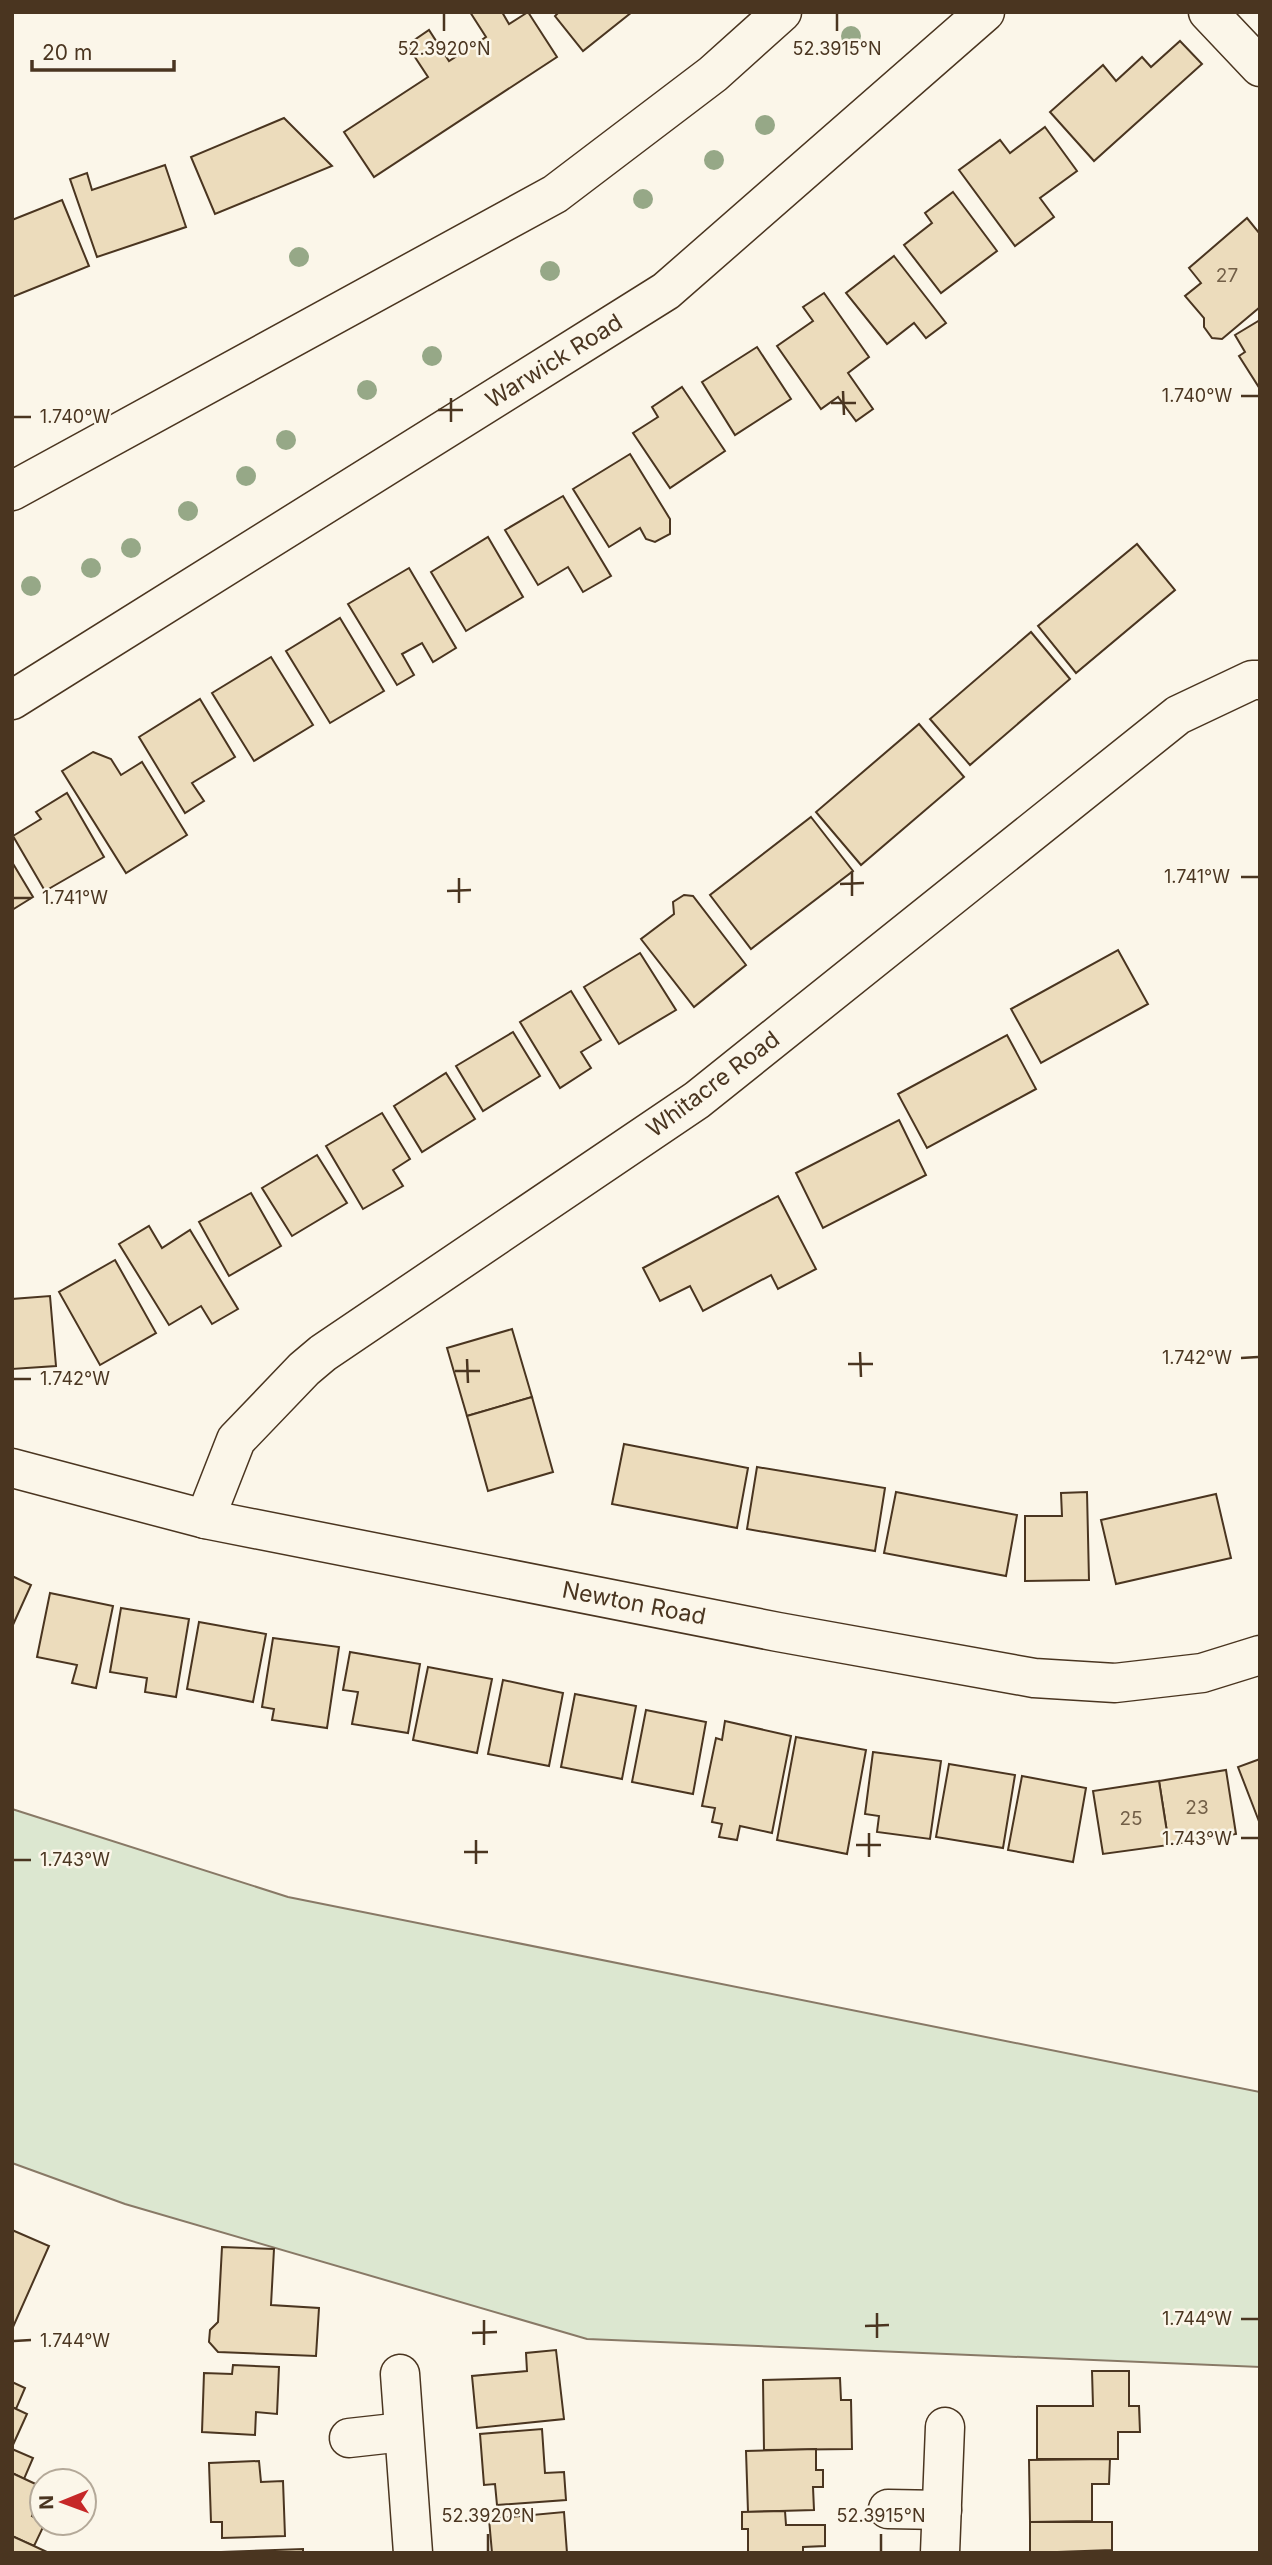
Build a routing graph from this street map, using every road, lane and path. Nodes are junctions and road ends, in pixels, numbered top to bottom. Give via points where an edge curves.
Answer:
1 (782, 12) edge
2 (985, 12) edge
3 (1208, 12) edge
4 (1260, 67) edge
5 (12, 491) edge
6 (1260, 680) edge
7 (12, 700) edge
8 (12, 1468) edge
9 (205, 1519) junction
10 (1260, 1655) edge
11 (400, 2374) dead end
12 (945, 2427) dead end
13 (404, 2432) junction
14 (349, 2438) dead end
15 (888, 2509) dead end
16 (942, 2510) junction
17 (413, 2553) edge
18 (940, 2553) edge

1 - 5 street via 713,74 555,194
2 - 7 street, Warwick Road via 666,291
3 - 4 street
6 - 9 street, Whitacre Road via 1178,715 697,1100 323,1353 236,1440
8 - 9 street, Newton Road
9 - 10 street, Newton Road via 1034,1678 1115,1684 1202,1673
11 - 13 street
12 - 16 street
13 - 14 street
13 - 17 street
15 - 16 street
16 - 18 street

